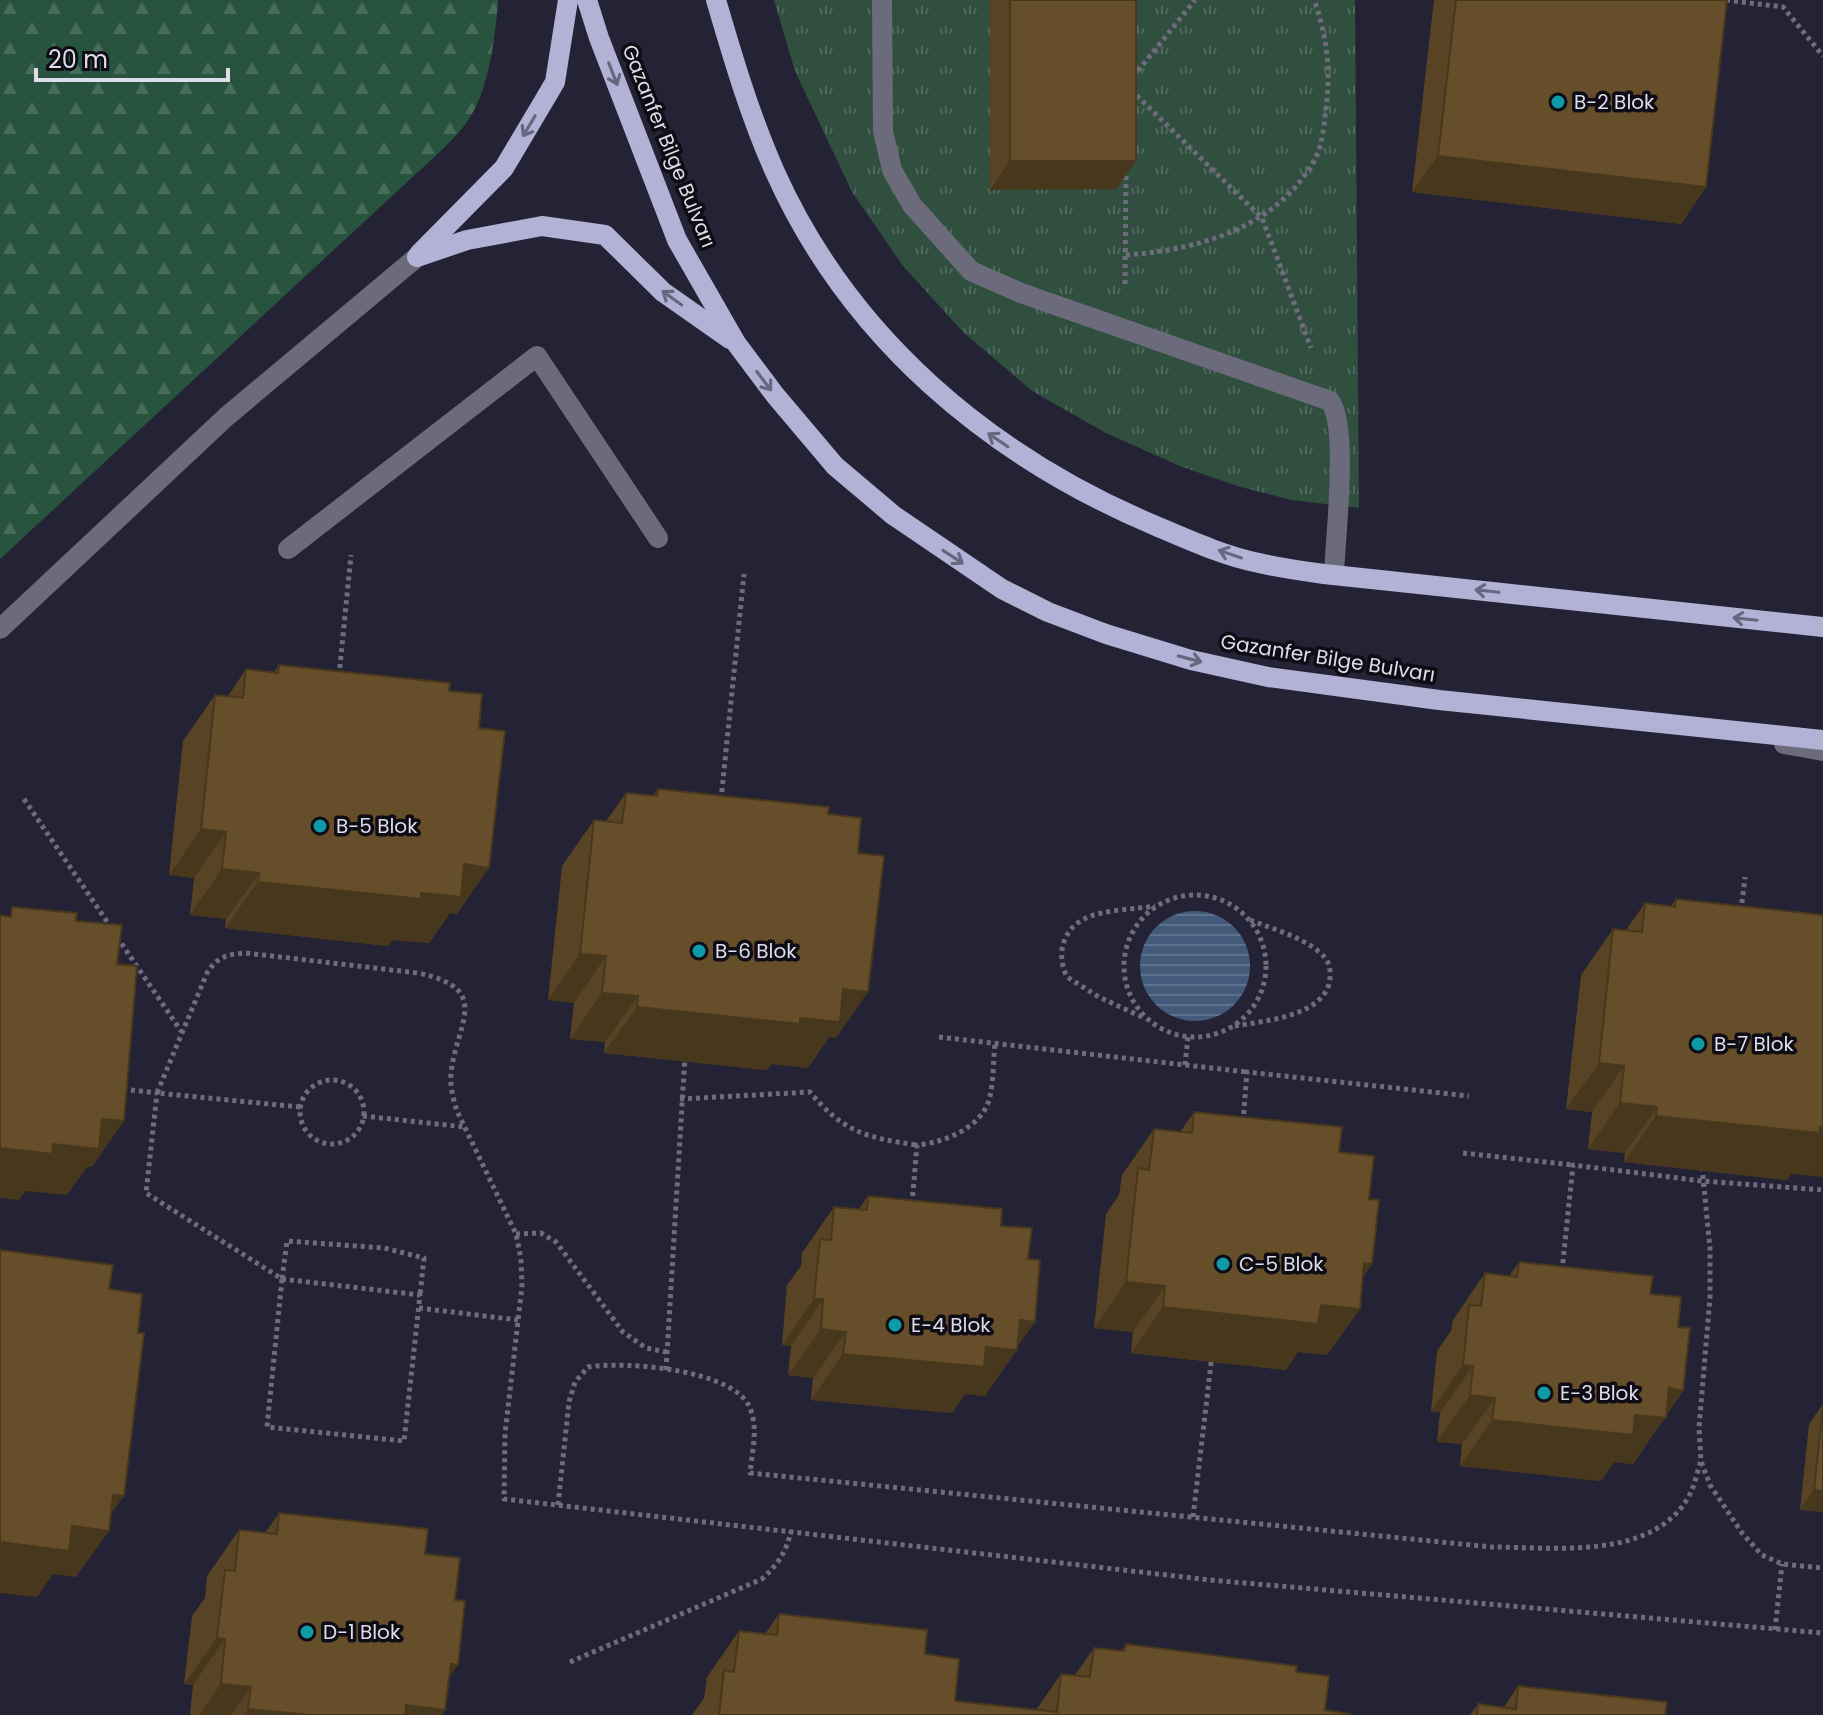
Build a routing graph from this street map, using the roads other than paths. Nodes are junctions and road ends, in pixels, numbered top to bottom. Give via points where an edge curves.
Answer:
1 (568, 0) edge
2 (587, 0) edge
3 (716, 0) edge
4 (882, 0) edge
5 (417, 257) junction
6 (736, 343) junction
7 (658, 538) dead end
8 (288, 549) dead end
9 (1334, 575) junction
10 (1823, 627) edge
11 (0, 629) edge
12 (1610, 716) junction
13 (1823, 740) edge
14 (1823, 751) edge

1 -> 5 main road via 555,82 504,168
2 -> 6 main road, Gazanfer Bilge Bulvarı via 677,240
9 -> 3 main road via 1256,563 1119,511 992,437 913,370 861,312 775,173 739,80
4 - 9 street via 883,131 892,170 912,205 971,271 1330,401 1338,418 1340,452
6 -> 5 main road via 663,292 605,235 542,226 467,240
5 - 11 street via 226,417
6 -> 12 main road, Gazanfer Bilge Bulvarı via 835,466 942,550 1048,612 1177,656 1268,677
7 - 8 street via 537,356
10 -> 9 main road
12 - 13 main road, Gazanfer Bilge Bulvarı
12 - 14 street

